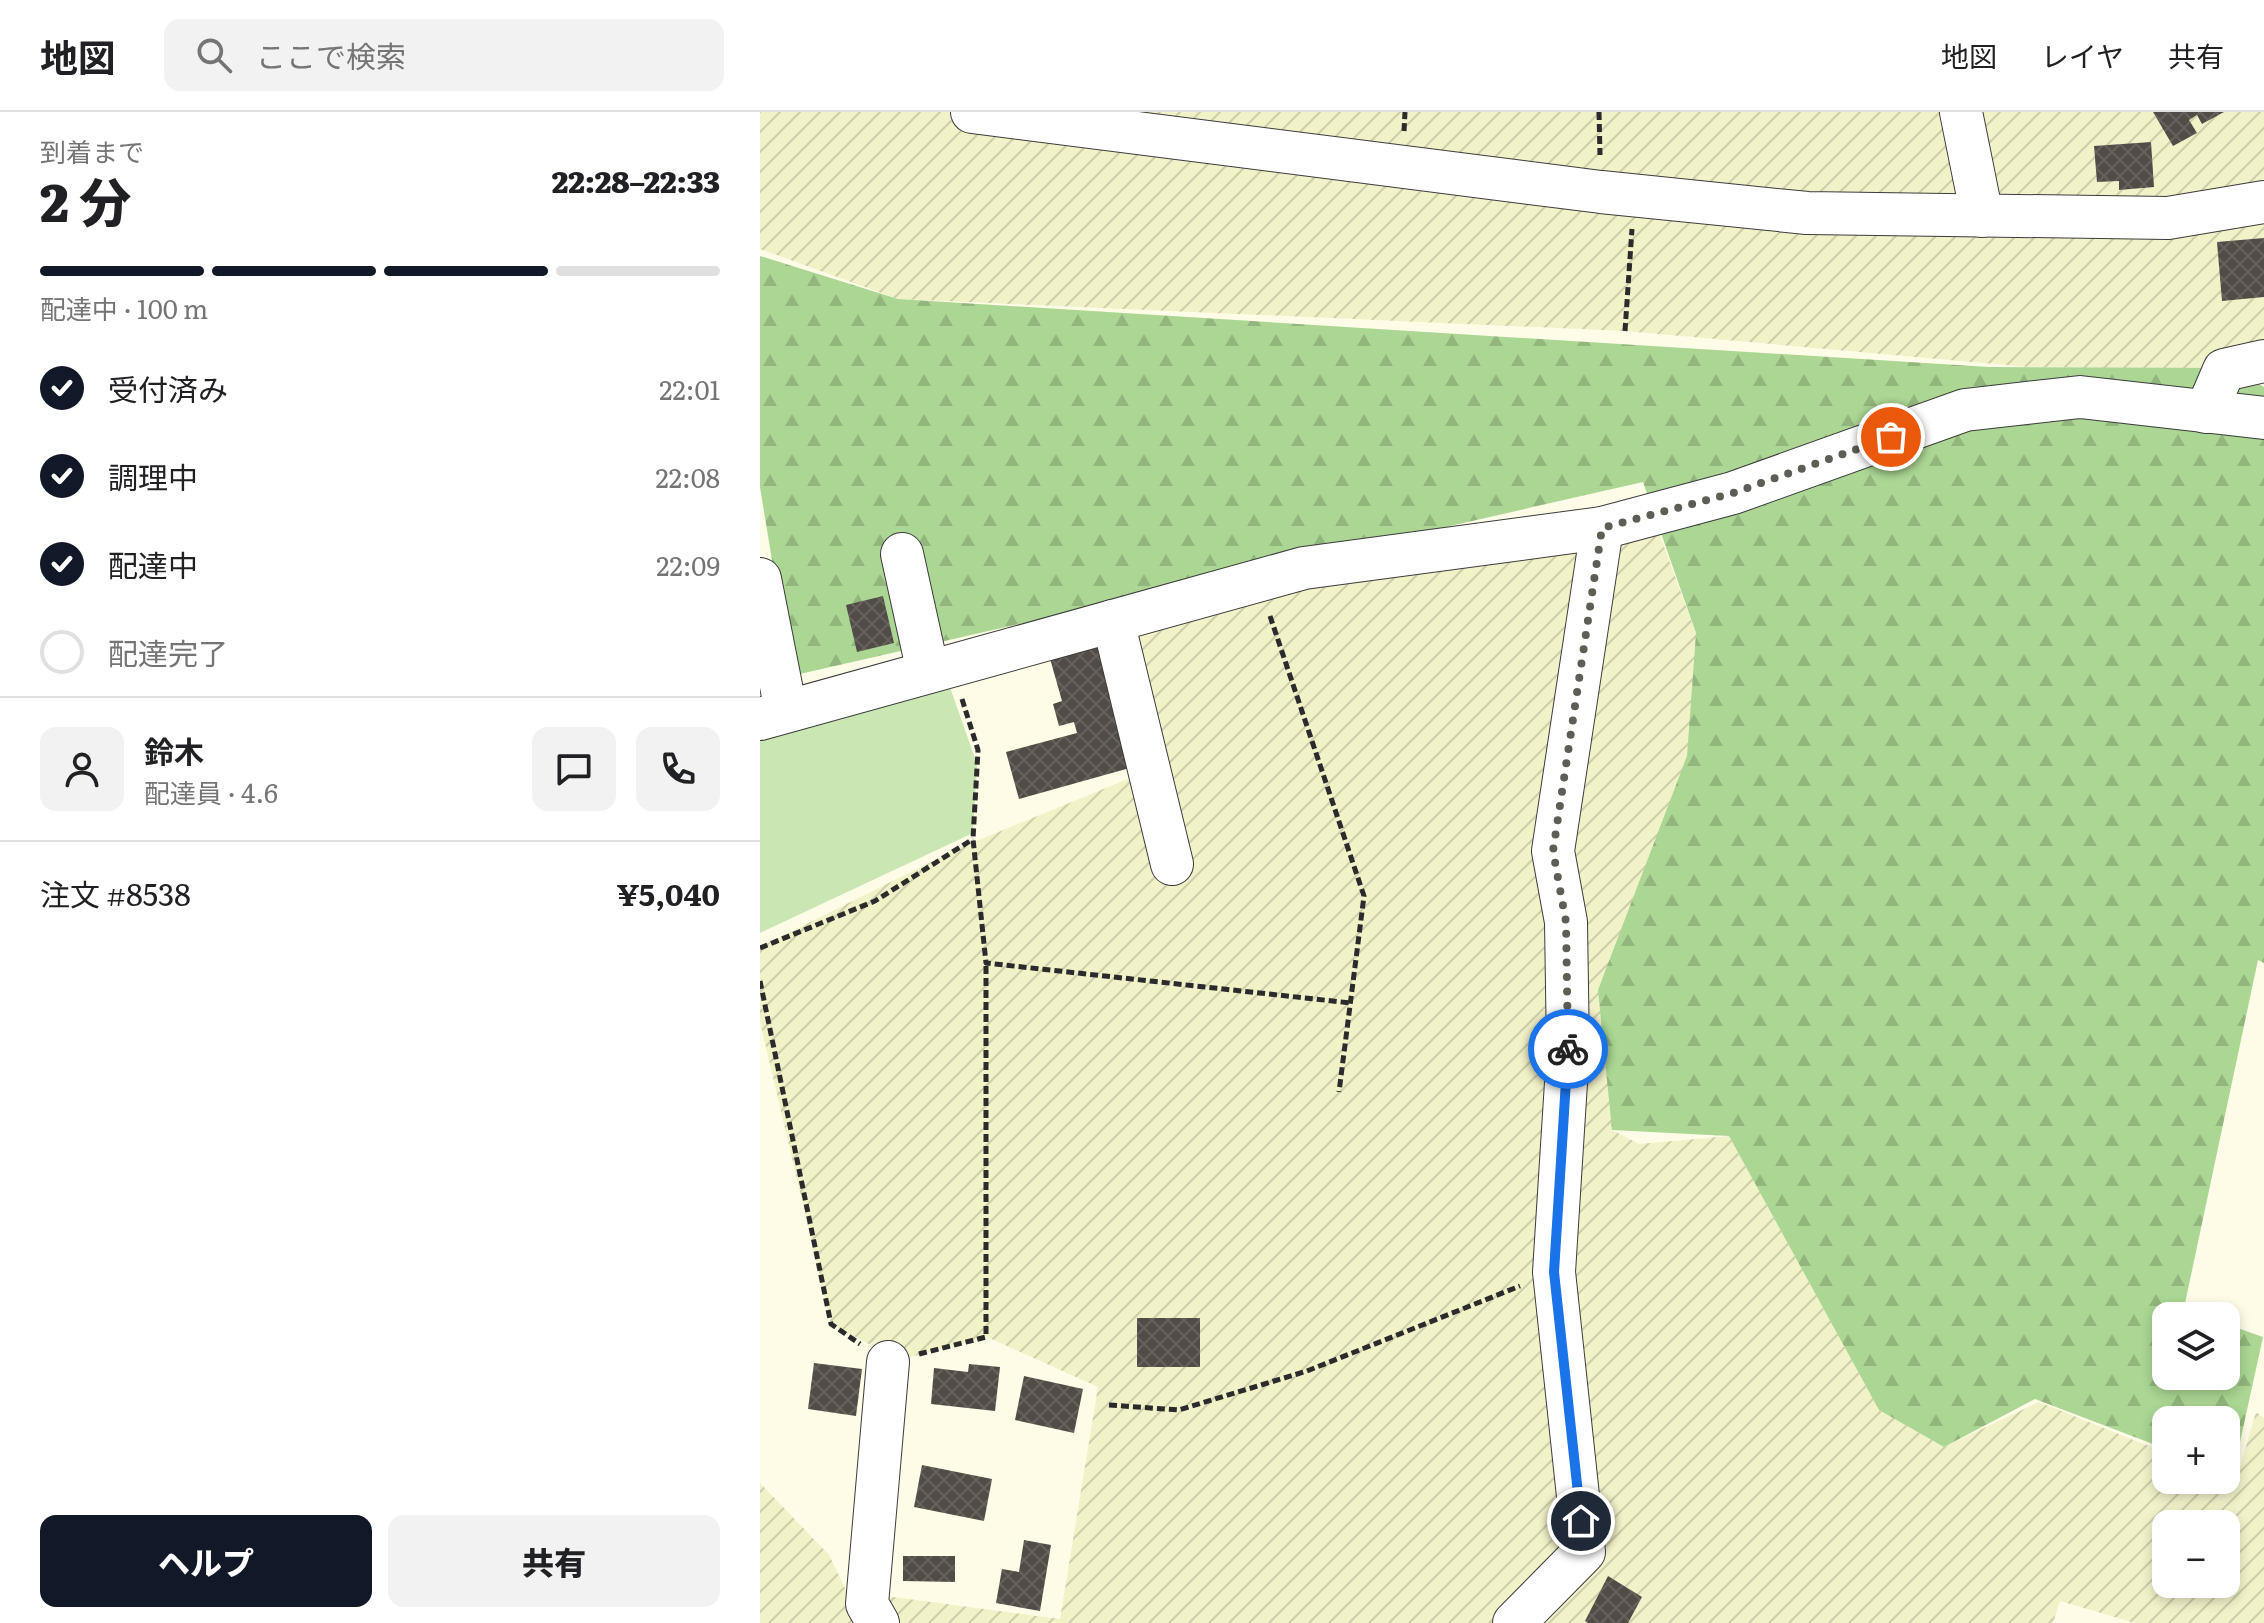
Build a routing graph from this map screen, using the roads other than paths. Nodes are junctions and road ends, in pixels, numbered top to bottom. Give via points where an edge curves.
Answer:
1 (1961, 112) edge
2 (991, 113) edge
3 (2264, 202) edge
4 (1982, 216) junction
5 (2264, 361) edge
6 (2206, 412) junction
7 (2264, 418) edge
8 (1602, 528) junction
9 (902, 554) dead end
10 (760, 579) edge
11 (1113, 621) junction
12 (940, 669) junction
13 (773, 715) edge
14 (1172, 864) dead end
15 (888, 1362) road end
16 (878, 1623) edge
17 (1514, 1623) edge

1 - 4 street
2 - 4 street via 1635,196 1807,213
3 - 4 street via 2168,218
5 - 6 street via 2224,370
6 - 7 street
6 - 8 street via 2080,397 1965,410 1733,493
8 - 11 street via 1304,568
8 - 17 street via 1553,851 1566,922 1568,1051 1554,1272 1584,1552
9 - 12 street
10 - 13 street
11 - 12 street
11 - 14 street
12 - 13 street
15 - 16 street via 867,1604

